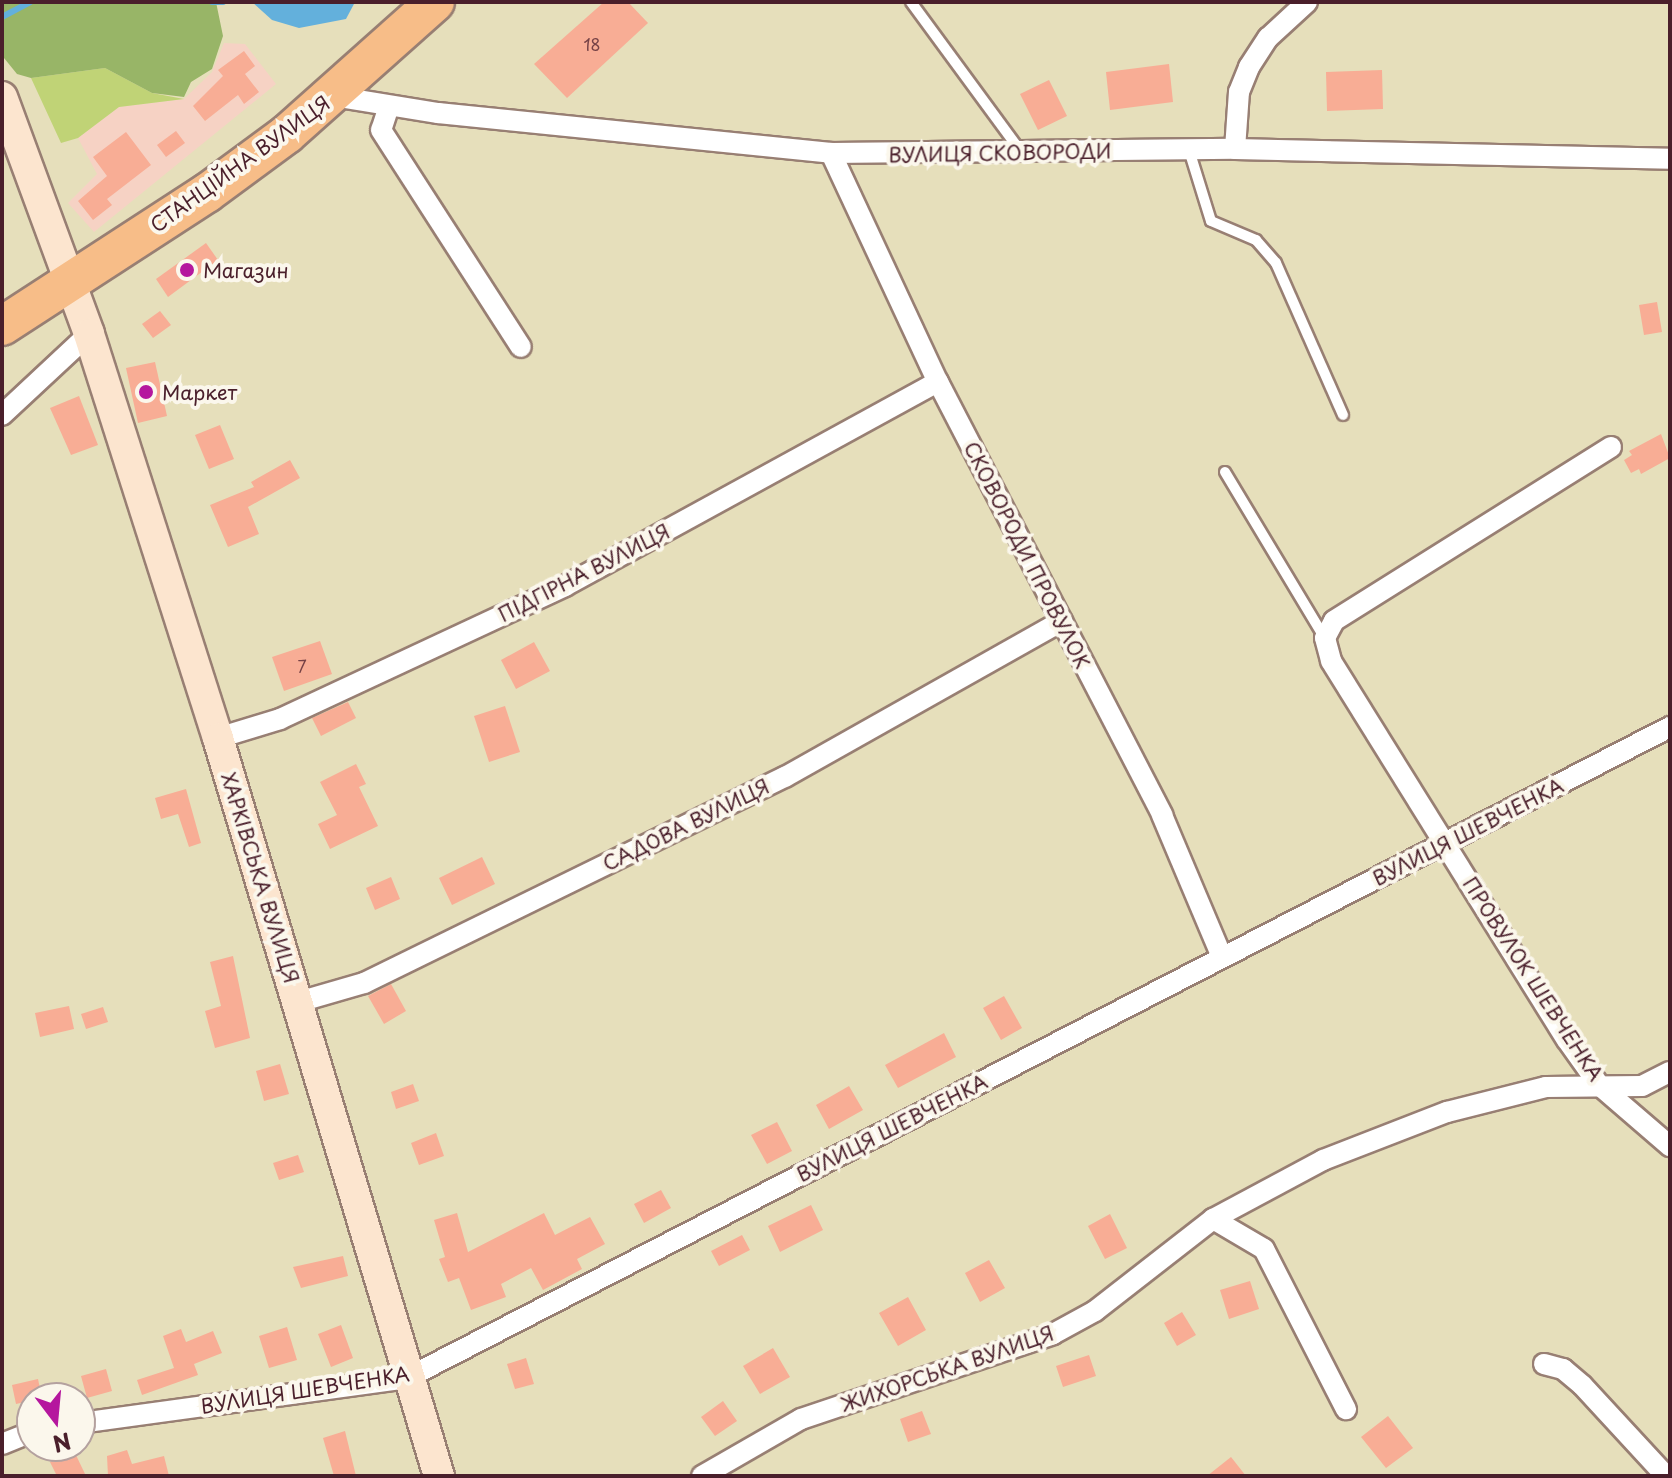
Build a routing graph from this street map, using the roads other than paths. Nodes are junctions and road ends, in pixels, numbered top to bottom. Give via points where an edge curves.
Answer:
1 (435, 2) edge
2 (911, 2) edge
3 (1307, 2) edge
4 (333, 96) junction
5 (2, 97) edge
6 (389, 106) junction
7 (1235, 149) junction
8 (1189, 150) junction
9 (831, 153) junction
10 (1022, 153) junction
11 (1670, 159) edge
12 (72, 283) junction
13 (2, 326) edge
14 (89, 334) junction
15 (521, 347) dead end
16 (938, 382) junction
17 (2, 415) edge
18 (1343, 415) dead end
19 (1611, 447) dead end
20 (1225, 472) dead end
21 (1062, 621) junction
22 (1325, 638) junction
23 (1670, 727) edge
24 (218, 738) junction
25 (1446, 845) junction
26 (1222, 957) junction
27 (298, 1002) junction
28 (1670, 1072) edge
29 (1599, 1085) junction
30 (1670, 1146) edge
31 (1213, 1219) junction
32 (1544, 1364) dead end
33 (407, 1378) junction
34 (1346, 1409) dead end
35 (96, 1421) edge
36 (439, 1476) edge
37 (702, 1476) edge
38 (1666, 1476) edge

1 - 4 highway, СТАНЦІЙНА ВУЛИЦЯ
2 - 10 lane
3 - 7 street via 1268,38 1249,67 1239,92
4 - 6 street, ВУЛИЦЯ СКОВОРОДИ
4 - 12 highway, СТАНЦІЙНА ВУЛИЦЯ via 207,193
5 - 12 main road, ХАРКІВСЬКА ВУЛИЦЯ
6 - 9 street, ВУЛИЦЯ СКОВОРОДИ
6 - 15 street via 381,130
7 - 8 street, ВУЛИЦЯ СКОВОРОДИ
7 - 11 street, ВУЛИЦЯ СКОВОРОДИ
8 - 10 street, ВУЛИЦЯ СКОВОРОДИ
8 - 18 lane via 1211,221 1256,240 1276,263
9 - 10 street, ВУЛИЦЯ СКОВОРОДИ
9 - 16 street, СКОВОРОДИ ПРОВУЛОК
12 - 13 highway, СТАНЦІЙНА ВУЛИЦЯ
12 - 14 main road, ХАРКІВСЬКА ВУЛИЦЯ
14 - 17 street
14 - 24 main road, ХАРКІВСЬКА ВУЛИЦЯ
16 - 21 street, СКОВОРОДИ ПРОВУЛОК
16 - 24 street, ПІДГІРНА ВУЛИЦЯ via 565,586 280,719
19 - 22 street via 1334,621
20 - 22 lane
21 - 26 street, СКОВОРОДИ ПРОВУЛОК via 1162,815
21 - 27 street, САДОВА ВУЛИЦЯ via 785,777 364,983
22 - 25 street, ПРОВУЛОК ШЕВЧЕНКА via 1331,661
23 - 25 street, ВУЛИЦЯ ШЕВЧЕНКА
24 - 27 main road, ХАРКІВСЬКА ВУЛИЦЯ
25 - 26 street, ВУЛИЦЯ ШЕВЧЕНКА
25 - 29 street, ПРОВУЛОК ШЕВЧЕНКА
26 - 33 street, ВУЛИЦЯ ШЕВЧЕНКА
27 - 33 main road, ХАРКІВСЬКА ВУЛИЦЯ
28 - 29 street, ЖИХОРСЬКА ВУЛИЦЯ via 1642,1086
29 - 30 street, ПРОВУЛОК ШЕВЧЕНКА
29 - 31 street, ЖИХОРСЬКА ВУЛИЦЯ via 1546,1087 1447,1112 1323,1160
31 - 34 street via 1264,1249
31 - 37 street, ЖИХОРСЬКА ВУЛИЦЯ via 1095,1311 1053,1334 801,1419
32 - 38 street via 1563,1369 1582,1385
33 - 35 street, ВУЛИЦЯ ШЕВЧЕНКА
33 - 36 main road, ХАРКІВСЬКА ВУЛИЦЯ

